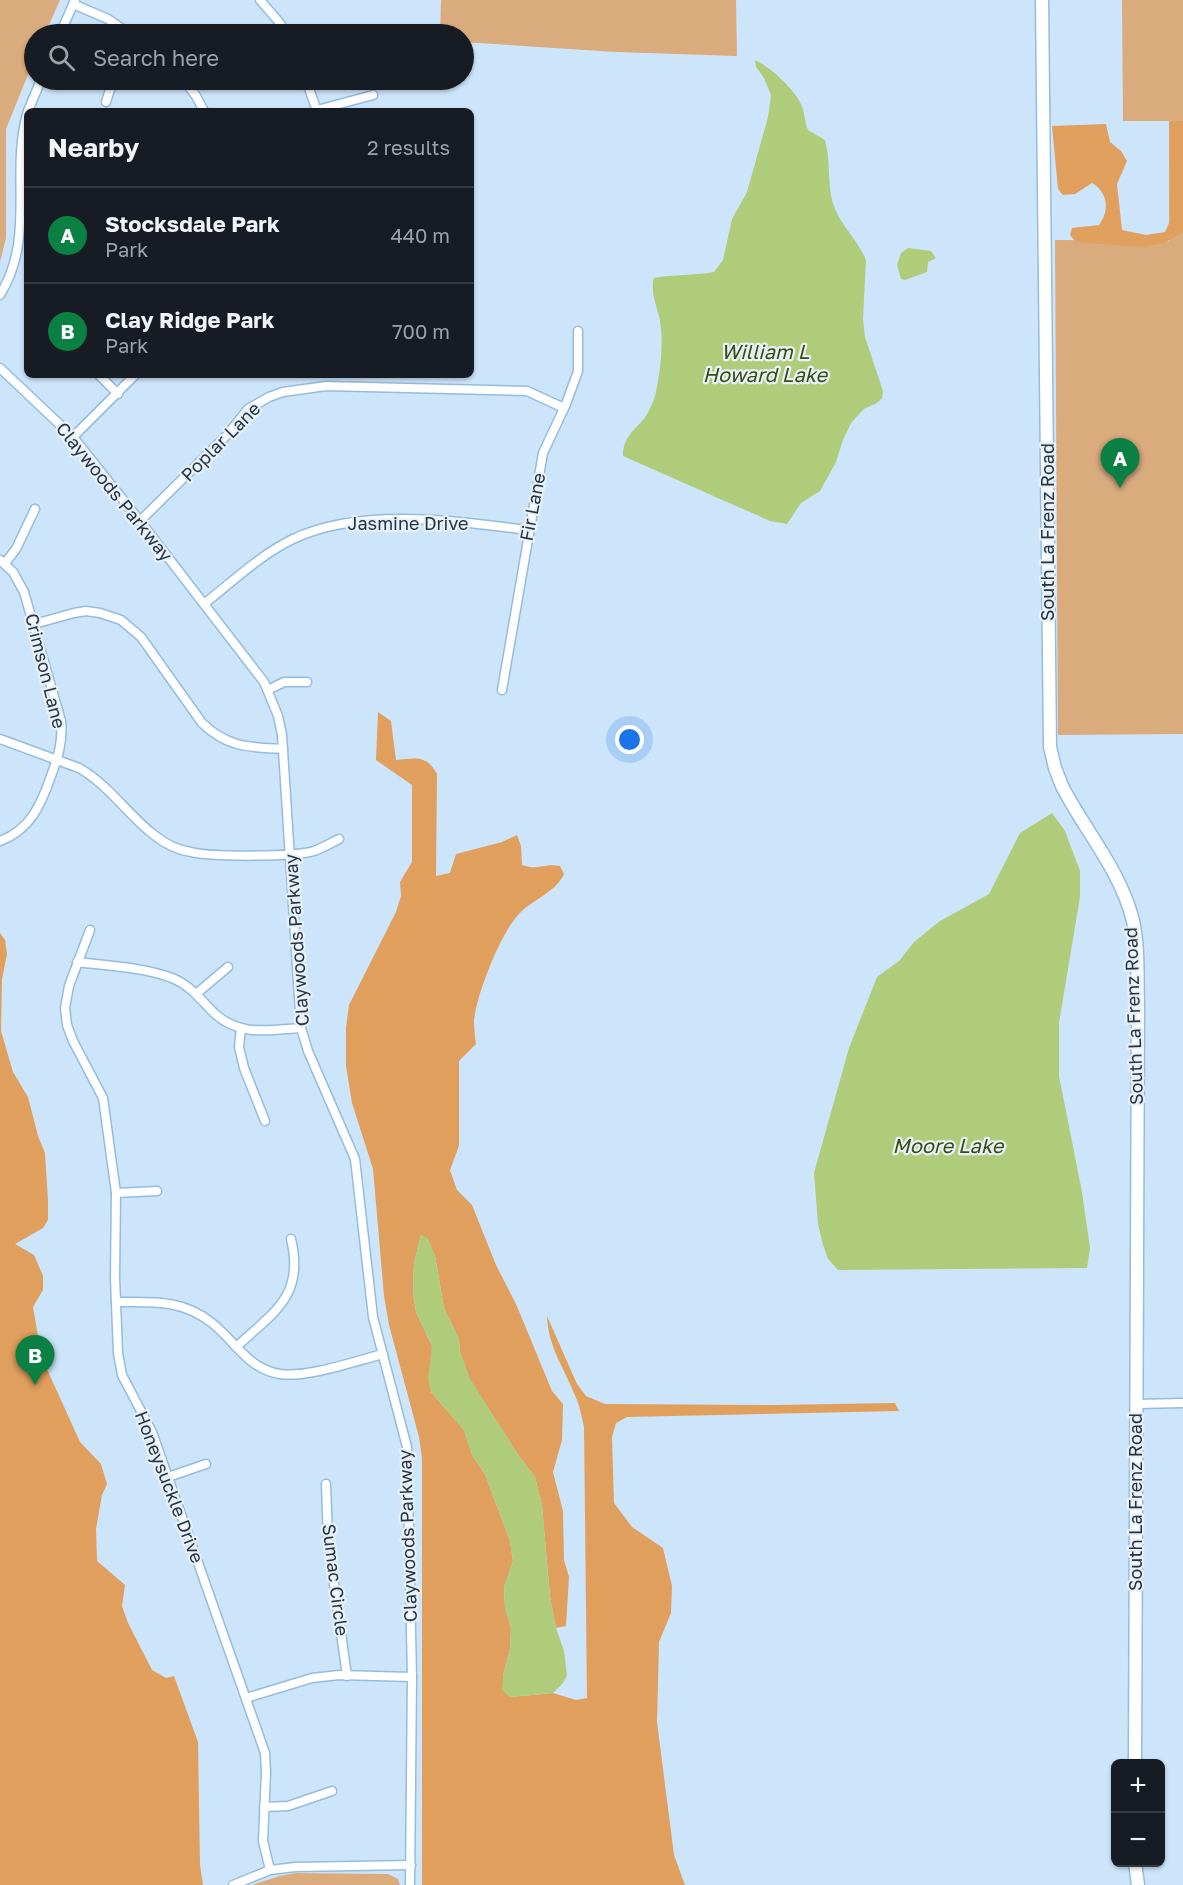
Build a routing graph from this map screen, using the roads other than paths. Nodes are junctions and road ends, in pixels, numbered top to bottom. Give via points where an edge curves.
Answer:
1 (260, 0) edge
2 (1042, 0) edge
3 (74, 2) edge
4 (64, 24) edge
5 (115, 24) edge
6 (280, 24) edge
7 (37, 90) edge
8 (110, 90) edge
9 (192, 90) edge
10 (310, 90) edge
11 (373, 95) dead end
12 (106, 102) dead end
13 (30, 108) edge
14 (202, 108) edge
15 (316, 108) edge
16 (324, 108) edge
17 (24, 129) edge
18 (24, 212) edge
19 (0, 295) edge
20 (578, 331) dead end
21 (2, 372) edge
22 (102, 378) edge
23 (132, 378) edge
24 (118, 394) junction
25 (564, 408) junction
26 (73, 437) junction
27 (35, 509) dead end
28 (140, 521) junction
29 (528, 530) junction
30 (2, 562) edge
31 (204, 604) junction
32 (33, 624) junction
33 (307, 682) dead end
34 (268, 690) junction
35 (502, 690) dead end
36 (0, 739) edge
37 (283, 749) junction
38 (57, 760) junction
39 (339, 839) dead end
40 (0, 841) edge
41 (291, 853) junction
42 (90, 930) dead end
43 (77, 962) junction
44 (228, 967) dead end
45 (196, 994) junction
46 (241, 1028) junction
47 (301, 1028) junction
48 (265, 1121) dead end
49 (157, 1191) dead end
50 (116, 1193) junction
51 (291, 1239) dead end
52 (116, 1302) junction
53 (236, 1347) junction
54 (383, 1354) junction
55 (1183, 1403) edge
56 (1136, 1404) junction
57 (206, 1464) dead end
58 (168, 1477) junction
59 (326, 1484) dead end
60 (347, 1676) junction
61 (412, 1677) junction
62 (246, 1698) junction
63 (1135, 1759) edge
64 (332, 1791) dead end
65 (264, 1807) junction
66 (411, 1865) junction
67 (1136, 1867) edge
68 (270, 1870) junction
69 (233, 1885) edge
70 (410, 1885) edge
71 (1138, 1885) edge

1 - 6 street
2 - 56 street, South La Frenz Road via 1050,747 1062,786 1112,868 1133,923 1138,1005
3 - 4 street
3 - 5 street
7 - 13 street
8 - 12 street
9 - 14 street
10 - 15 street
11 - 16 street
17 - 18 street
18 - 19 street via 13,271
20 - 25 street, Fir Lane via 578,371
21 - 26 street, Claywoods Parkway
22 - 24 street
23 - 24 street
24 - 26 street
25 - 28 street, Poplar Lane via 527,391 326,386 283,392 248,410
25 - 29 street, Fir Lane via 543,453
26 - 28 street, Claywoods Parkway
27 - 30 street via 16,549
28 - 31 street, Claywoods Parkway
29 - 31 street, Jasmine Drive via 459,521 370,520 333,525 291,540
29 - 35 street, Fir Lane
30 - 32 street, Crimson Lane via 20,582
31 - 34 street, Claywoods Parkway
32 - 37 street via 86,611 121,620 141,637 211,731 230,743
32 - 38 street, Crimson Lane via 61,721
33 - 34 street via 284,682
34 - 37 street, Claywoods Parkway via 278,716
36 - 38 street
37 - 41 street, Claywoods Parkway
38 - 40 street, Crimson Lane via 34,815
38 - 41 street via 96,779 147,830 178,849 204,855
39 - 41 street via 312,852
41 - 47 street, Claywoods Parkway
42 - 43 street, Honeysuckle Drive
43 - 45 street via 142,970 173,979
43 - 50 street, Honeysuckle Drive via 65,1008 67,1025 103,1098
44 - 45 street
45 - 46 street via 230,1025
46 - 47 street
46 - 48 street via 239,1047 244,1068
47 - 54 street, Claywoods Parkway via 355,1160 373,1317
49 - 50 street
50 - 52 street, Honeysuckle Drive
51 - 53 street via 296,1259 291,1288 284,1301
52 - 53 street via 167,1302 194,1311 213,1323
52 - 58 street, Honeysuckle Drive via 122,1375 152,1432
53 - 54 street via 261,1367 278,1374 296,1375
54 - 61 street, Claywoods Parkway via 407,1447
55 - 56 street
56 - 63 street, South La Frenz Road
57 - 58 street
58 - 62 street, Honeysuckle Drive
59 - 60 street, Sumac Circle via 328,1540
60 - 61 street
60 - 62 street via 312,1678
61 - 66 street, Claywoods Parkway
62 - 65 street, Honeysuckle Drive via 265,1753
64 - 65 street via 288,1806
65 - 68 street, Honeysuckle Drive via 262,1841
66 - 68 street
66 - 70 street, Claywoods Parkway
67 - 71 street
68 - 69 street

